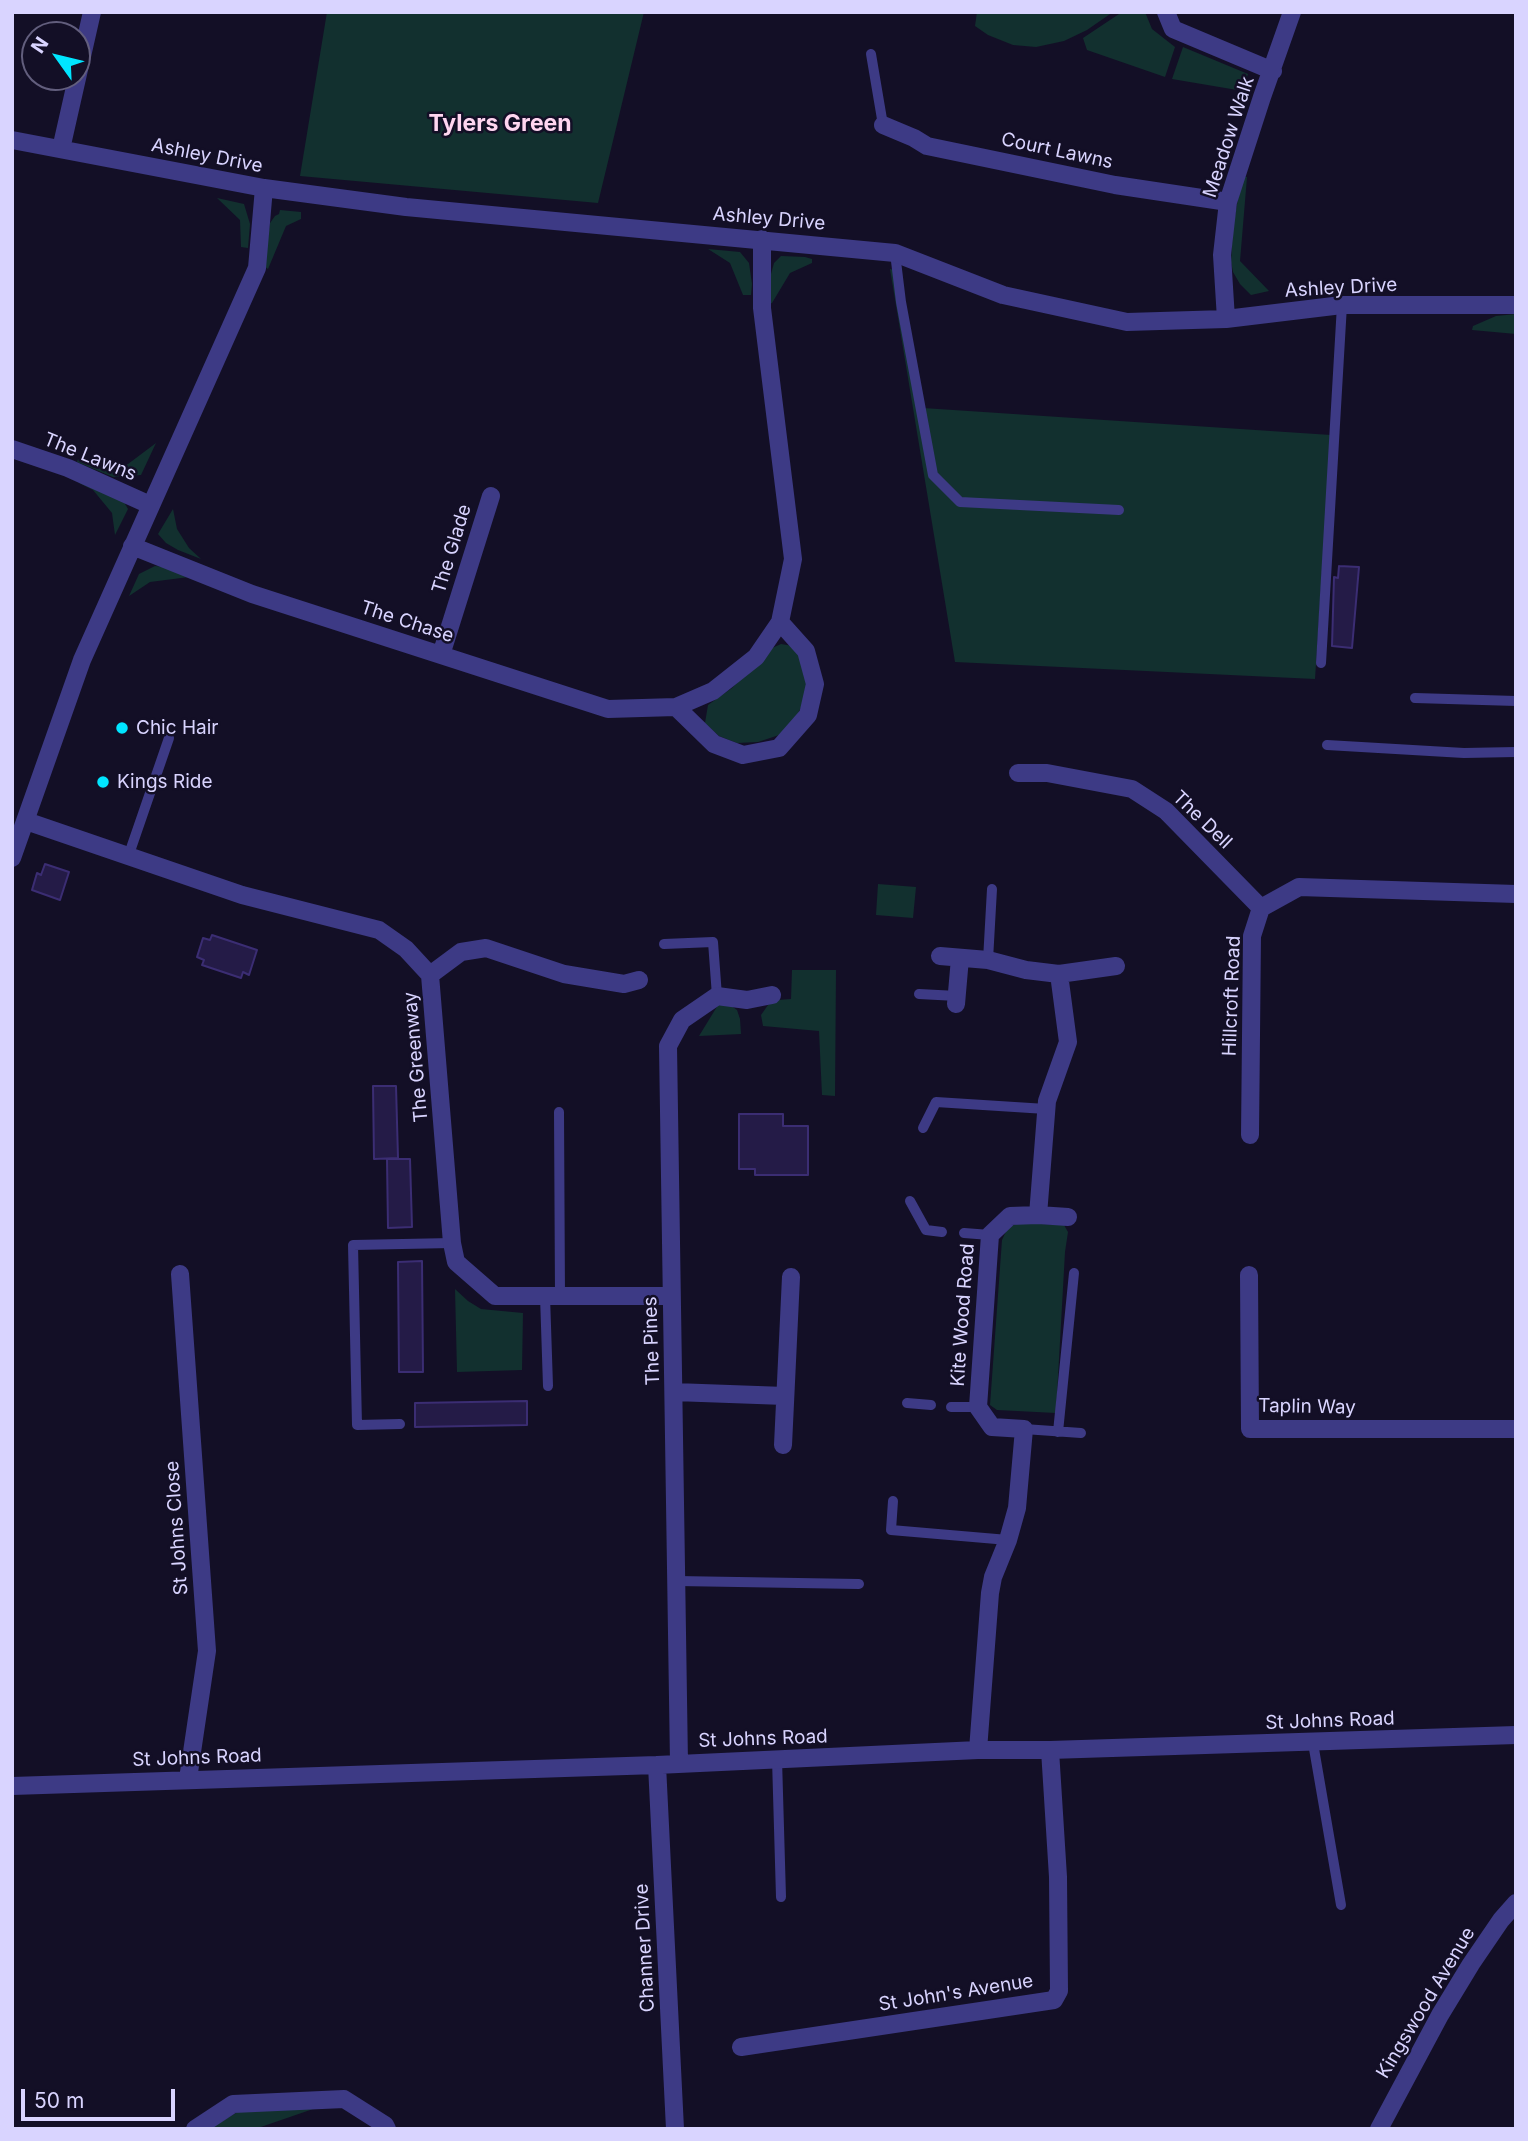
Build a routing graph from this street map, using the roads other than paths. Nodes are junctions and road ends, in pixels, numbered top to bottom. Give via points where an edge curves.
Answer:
1 (92, 12) edge
2 (1166, 12) edge
3 (1292, 12) edge
4 (871, 54) dead end
5 (1273, 71) junction
6 (883, 125) joint
7 (12, 140) edge
8 (61, 149) junction
9 (264, 188) junction
10 (1228, 202) junction
11 (762, 239) junction
12 (895, 253) junction
13 (1342, 305) junction
14 (1516, 305) edge
15 (1226, 319) junction
16 (12, 449) edge
17 (491, 496) dead end
18 (150, 505) junction
19 (1119, 510) dead end
20 (132, 546) junction
21 (780, 622) junction
22 (442, 655) junction
23 (1321, 663) dead end
24 (1415, 698) dead end
25 (1516, 701) edge
26 (676, 707) junction
27 (169, 738) dead end
28 (1327, 745) dead end
29 (1516, 752) edge
30 (1018, 773) dead end
31 (26, 821) junction
32 (128, 857) junction
33 (12, 858) edge
34 (992, 889) dead end
35 (1516, 894) edge
36 (1261, 908) junction
37 (664, 944) dead end
38 (940, 956) dead end
39 (960, 958) junction
40 (988, 960) junction
41 (1116, 966) dead end
42 (1059, 974) junction
43 (430, 975) junction
44 (639, 980) dead end
45 (919, 994) dead end
46 (772, 995) dead end
47 (717, 996) junction
48 (957, 1000) joint
49 (1046, 1109) junction
50 (559, 1112) dead end
51 (922, 1128) dead end
52 (1250, 1135) dead end
53 (910, 1201) dead end
54 (1038, 1216) junction
55 (1068, 1217) dead end
56 (942, 1232) dead end
57 (964, 1233) dead end
58 (990, 1235) junction
59 (452, 1243) junction
60 (1074, 1273) dead end
61 (180, 1274) dead end
62 (1249, 1275) dead end
63 (791, 1277) dead end
64 (553, 1296) junction
65 (671, 1296) junction
66 (548, 1386) dead end
67 (674, 1392) junction
68 (785, 1396) junction
69 (907, 1403) dead end
70 (931, 1405) dead end
71 (951, 1407) dead end
72 (978, 1407) junction
73 (400, 1424) dead end
74 (1024, 1429) junction
75 (1516, 1429) edge
76 (1058, 1432) junction
77 (1081, 1433) dead end
78 (782, 1445) dead end
79 (893, 1501) dead end
80 (1008, 1539) junction
81 (677, 1581) junction
82 (859, 1584) dead end
83 (1516, 1735) edge
84 (1313, 1743) junction
85 (1050, 1750) junction
86 (978, 1751) junction
87 (777, 1759) junction
88 (679, 1763) junction
89 (657, 1765) junction
90 (188, 1779) junction
91 (12, 1786) edge
92 (781, 1897) dead end
93 (1516, 1903) edge
94 (1341, 1905) dead end
95 (741, 2047) dead end
96 (195, 2129) edge
97 (387, 2129) edge
98 (675, 2129) edge
99 (1379, 2129) edge

1 - 8 street
2 - 5 street via 1173,29
3 - 5 street, Meadow Walk
4 - 6 lane
5 - 10 street, Meadow Walk
6 - 10 street, Court Lawns via 927,146 1115,185
7 - 8 street, Ashley Drive
8 - 9 street, Ashley Drive
9 - 11 street, Ashley Drive via 406,207
9 - 18 street via 257,268
10 - 15 street, Meadow Walk via 1222,255
11 - 12 street, Ashley Drive
11 - 21 street, The Chase via 762,308 793,559
12 - 15 street, Ashley Drive via 1003,295 1127,322
12 - 19 lane via 933,475 960,502
13 - 14 street, Ashley Drive
13 - 15 street, Ashley Drive
13 - 23 lane
16 - 18 street, The Lawns
17 - 22 street, The Glade
18 - 20 street
20 - 22 street, The Chase via 252,594
20 - 31 street via 82,660
21 - 26 street, The Chase via 756,657 713,691
21 - 26 street via 806,651 815,684 808,715 779,748 743,755 714,744
22 - 26 street, The Chase via 608,709
24 - 25 lane
27 - 32 lane
28 - 29 lane
30 - 36 street, The Dell via 1047,773 1132,789 1166,811
31 - 32 street, The Greenway
31 - 33 street
32 - 43 street, The Greenway via 242,895 379,930 406,949
34 - 40 lane
35 - 36 street via 1299,887
36 - 52 street, Hillcroft Road via 1252,936
37 - 47 lane via 713,942
38 - 39 street
39 - 40 street
39 - 48 street
40 - 42 street
41 - 42 street
42 - 49 street via 1068,1042
43 - 44 street via 461,952 486,948 564,974 624,984
43 - 59 street, The Greenway
45 - 48 lane
46 - 47 street via 747,1000
47 - 65 street, The Pines via 682,1020 668,1046
49 - 51 lane via 936,1102
49 - 54 street
50 - 64 lane
53 - 56 lane via 926,1230
54 - 55 street, Kite Wood Road
54 - 58 street, Kite Wood Road via 1010,1216
57 - 58 lane
58 - 72 street, Kite Wood Road
59 - 64 street, The Greenway via 456,1262 495,1296
59 - 73 lane via 353,1245 357,1425
60 - 76 lane
61 - 90 street, St Johns Close via 207,1651
62 - 75 street, Taplin Way via 1250,1429
63 - 68 street
64 - 65 street, The Greenway
64 - 66 lane
65 - 67 street, The Pines
67 - 68 street
67 - 81 street, The Pines
68 - 78 street
69 - 70 lane
71 - 72 lane
72 - 74 street, Kite Wood Road via 992,1427
74 - 76 lane
74 - 80 street via 1017,1508
76 - 77 lane
79 - 80 lane via 891,1530
80 - 86 street via 990,1594
81 - 82 lane
81 - 88 street, The Pines
83 - 84 street, St Johns Road
84 - 85 street, St Johns Road
84 - 94 lane
85 - 86 street, St Johns Road
85 - 95 street, St John's Avenue via 1058,1877 1059,1991 1054,2000
86 - 87 street, St Johns Road
87 - 88 street, St Johns Road
87 - 92 lane
88 - 89 street, St Johns Road
89 - 90 street, St Johns Road
89 - 98 street, Channer Drive
90 - 91 street, St Johns Road
93 - 99 street, Kingswood Avenue via 1440,2015
96 - 97 street via 233,2104 344,2099

